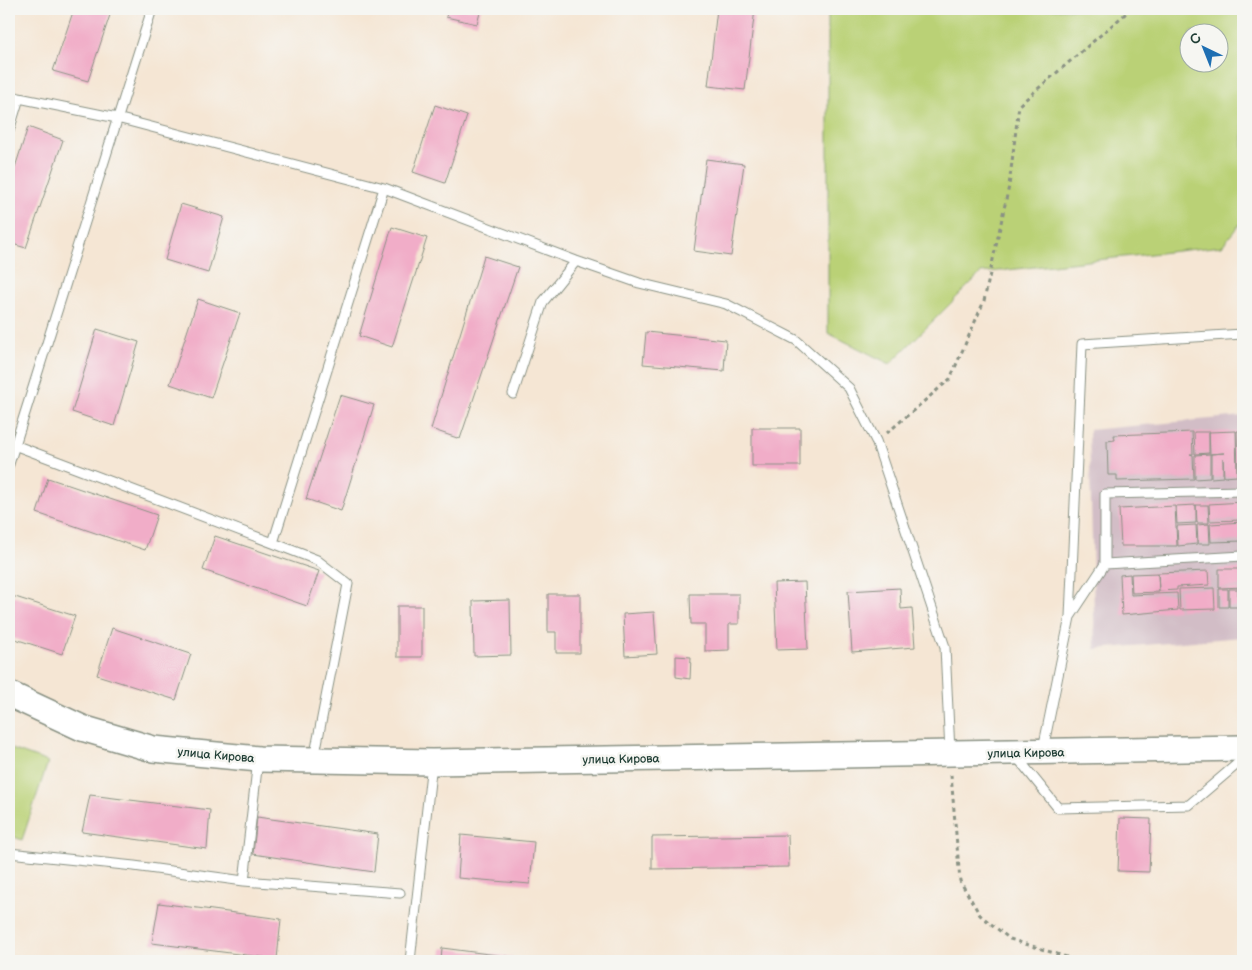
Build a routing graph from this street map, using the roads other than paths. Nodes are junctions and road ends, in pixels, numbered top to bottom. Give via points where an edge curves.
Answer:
1 (152, 9) edge
2 (9, 94) edge
3 (19, 98) junction
4 (117, 118) junction
5 (9, 131) edge
6 (384, 188) junction
7 (576, 261) junction
8 (1243, 334) edge
9 (513, 394) dead end
10 (12, 444) edge
11 (9, 464) edge
12 (1243, 491) edge
13 (273, 543) junction
14 (1243, 556) edge
15 (1105, 564) junction
16 (1070, 617) junction
17 (9, 694) edge
18 (1243, 748) edge
19 (1042, 753) junction
20 (1015, 754) junction
21 (950, 755) junction
22 (258, 759) junction
23 (314, 759) junction
24 (1243, 759) edge
25 (432, 762) junction
26 (9, 852) edge
27 (244, 882) junction
28 (400, 893) dead end
29 (410, 961) edge

1 - 4 lane
2 - 3 lane
3 - 4 lane
3 - 5 lane
4 - 6 lane
4 - 10 lane
6 - 7 lane
6 - 13 lane
7 - 9 lane via 543,302
7 - 21 lane via 640,283 726,304 796,340 849,388 876,441 945,647
8 - 16 lane via 1082,344
10 - 11 lane
10 - 13 lane
12 - 15 lane via 1104,494
13 - 23 lane via 317,560 348,584
14 - 15 lane
15 - 16 lane
16 - 19 lane
17 - 22 main road, улица Кирова via 82,728 153,749
18 - 19 main road, улица Кирова
19 - 20 main road, улица Кирова
20 - 21 main road, улица Кирова
20 - 24 lane via 1058,808 1189,804
21 - 25 main road, улица Кирова
22 - 23 main road, улица Кирова
22 - 27 lane
23 - 25 main road, улица Кирова
25 - 29 lane
26 - 27 lane
27 - 28 lane

